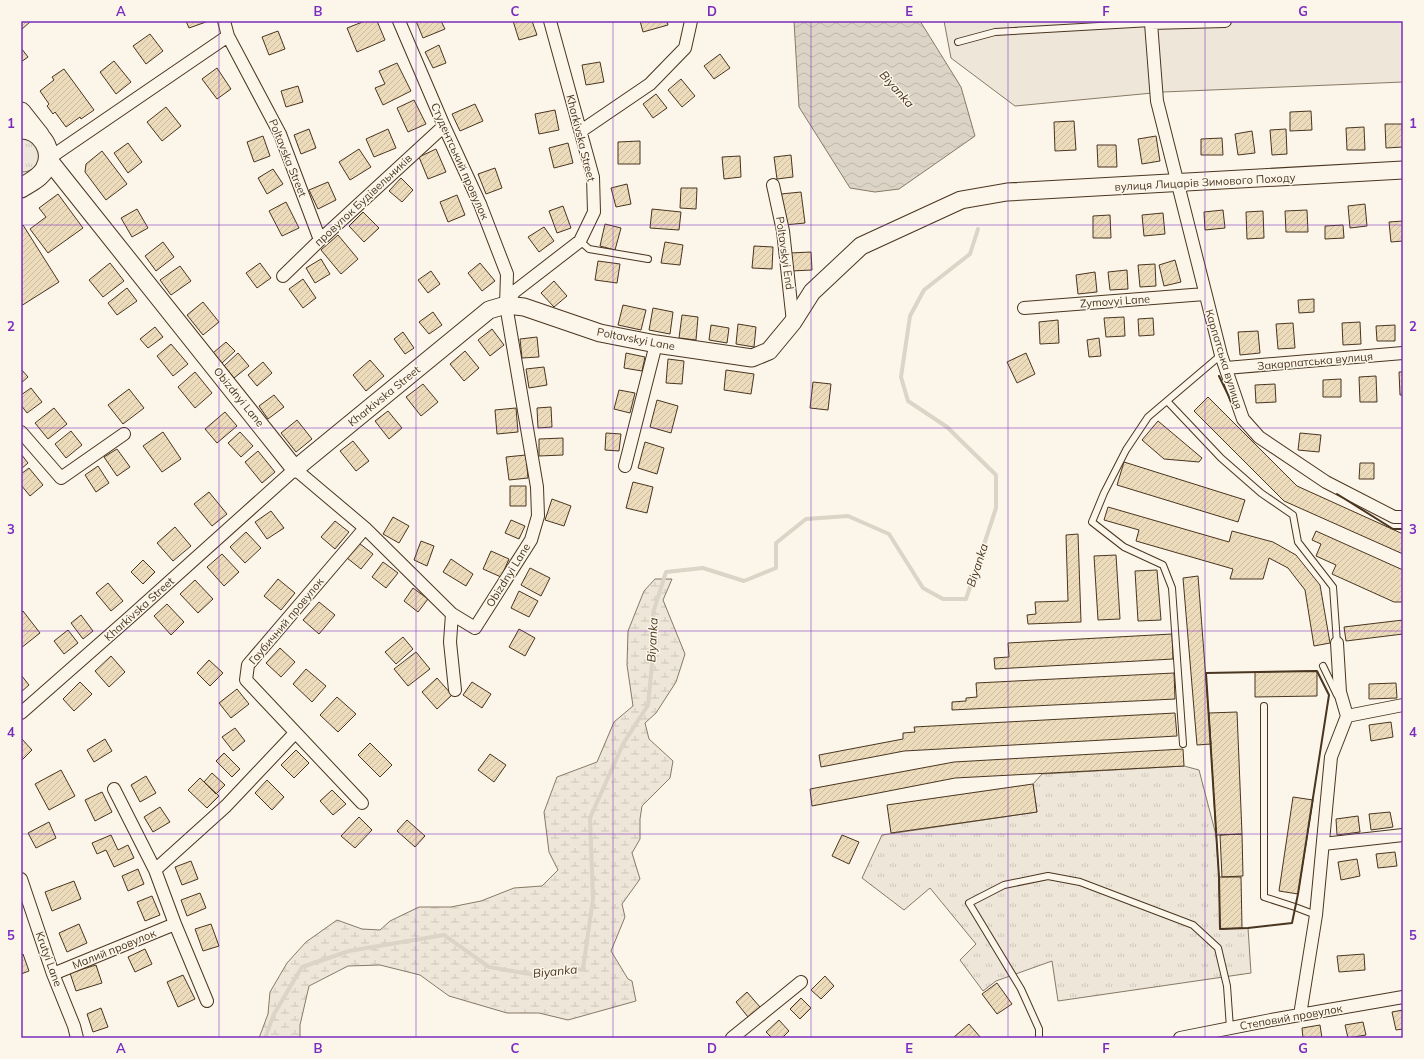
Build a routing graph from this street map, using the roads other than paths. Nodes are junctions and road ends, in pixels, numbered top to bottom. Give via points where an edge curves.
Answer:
1 (224, 21) edge
2 (399, 21) edge
3 (550, 21) edge
4 (691, 21) edge
5 (1225, 21) edge
6 (1151, 23) junction
7 (228, 36) junction
8 (958, 42) dead end
9 (21, 112) edge
10 (444, 126) junction
11 (21, 129) edge
12 (582, 131) junction
13 (42, 139) junction
14 (48, 159) junction
15 (1403, 170) edge
16 (29, 180) edge
17 (1178, 183) junction
18 (773, 185) dead end
19 (21, 188) edge
20 (320, 240) junction
21 (580, 241) junction
22 (648, 259) dead end
23 (283, 276) dead end
24 (1205, 294) junction
25 (506, 305) junction
26 (1024, 308) dead end
27 (793, 322) junction
28 (656, 344) junction
29 (769, 352) joint
30 (1403, 353) edge
31 (1221, 355) junction
32 (1226, 368) junction
33 (1167, 401) junction
34 (21, 432) edge
35 (124, 434) dead end
36 (625, 466) dead end
37 (295, 469) junction
38 (1403, 516) edge
39 (365, 528) junction
40 (452, 614) junction
41 (1337, 643) joint
42 (1323, 666) dead end
43 (455, 690) dead end
44 (1403, 705) edge
45 (1264, 706) dead end
46 (21, 713) edge
47 (1347, 716) junction
48 (295, 733) junction
49 (1183, 744) dead end
50 (114, 790) dead end
51 (362, 803) dead end
52 (1403, 835) edge
53 (1323, 844) junction
54 (155, 870) junction
55 (21, 880) edge
56 (1316, 915) junction
57 (175, 924) junction
58 (53, 974) junction
59 (801, 982) dead end
60 (1403, 998) edge
61 (207, 1001) dead end
62 (1300, 1015) junction
63 (1230, 1028) junction
64 (77, 1038) edge
65 (732, 1038) edge
66 (1039, 1038) edge
67 (1180, 1038) edge

1 - 7 street, Poltavska Street
2 - 10 street, Студентський провулок
3 - 12 street, Kharkivska Street
4 - 12 street via 685,48 650,84
5 - 6 street
6 - 8 lane via 994,32
6 - 17 street, Карпатська вулиця via 1157,101
7 - 14 street
7 - 20 street, Poltavska Street via 280,134
9 - 13 main road
10 - 20 street, провулок Будівельників
10 - 25 street, Студентський провулок via 480,204 507,274
11 - 13 main road via 34,132
12 - 21 street, Kharkivska Street via 593,177 594,212
13 - 14 main road via 48,148
14 - 16 main road via 45,169
14 - 37 street, Obizdnyi Lane
15 - 17 street, вулиця Лицарів Зимового Походу
16 - 19 main road
17 - 24 street, Карпатська вулиця
17 - 27 street, вулиця Лицарів Зимового Походу via 1007,192 961,200 861,246 812,292
18 - 27 street, Poltavskyi End via 783,231
20 - 23 street, провулок Будівельників
21 - 22 lane via 589,249
21 - 25 street, Kharkivska Street via 514,292
24 - 26 street, Zymovyi Lane
24 - 31 street, Карпатська вулиця
25 - 28 street, Poltavskyi Lane via 524,307 600,333
25 - 37 street, Kharkivska Street via 489,310
25 - 40 street, Obizdnyi Lane via 537,487 538,516 531,540 475,628
27 - 29 street, вулиця Лицарів Зимового Походу
28 - 29 street, Poltavskyi Lane via 752,358
28 - 36 street
30 - 32 street, Закарпатська вулиця
31 - 32 street, Карпатська вулиця
31 - 33 lane
32 - 38 street, Карпатська вулиця via 1243,419 1259,437 1326,482 1394,517
33 - 41 lane via 1221,458 1261,493 1293,515 1298,542 1332,587
33 - 49 lane via 1148,417 1126,450 1092,522 1124,547 1163,565 1172,588
34 - 35 street via 60,478
37 - 39 street, Obizdnyi Lane
37 - 46 street, Kharkivska Street
39 - 40 street, Obizdnyi Lane
39 - 48 street, Гаубичний провулок via 248,665 246,680
40 - 43 street via 450,642
41 - 47 street via 1340,692
42 - 47 lane
44 - 47 street
45 - 56 lane via 1264,897
47 - 53 street via 1331,757
48 - 51 street, Гаубичний провулок
48 - 54 street via 226,806
50 - 54 street
52 - 53 street
53 - 56 street
54 - 57 street
55 - 58 street, Krutyi Lane
56 - 62 street
57 - 58 street, Малий провулок
57 - 61 street
58 - 64 street, Krutyi Lane
59 - 65 street
60 - 62 street, Степовий провулок
62 - 63 street, Степовий провулок
63 - 66 lane via 1227,986 1218,948 1193,925 1080,882 1048,876 1004,885 969,903 1021,989 1039,1029
63 - 67 street, Степовий провулок

